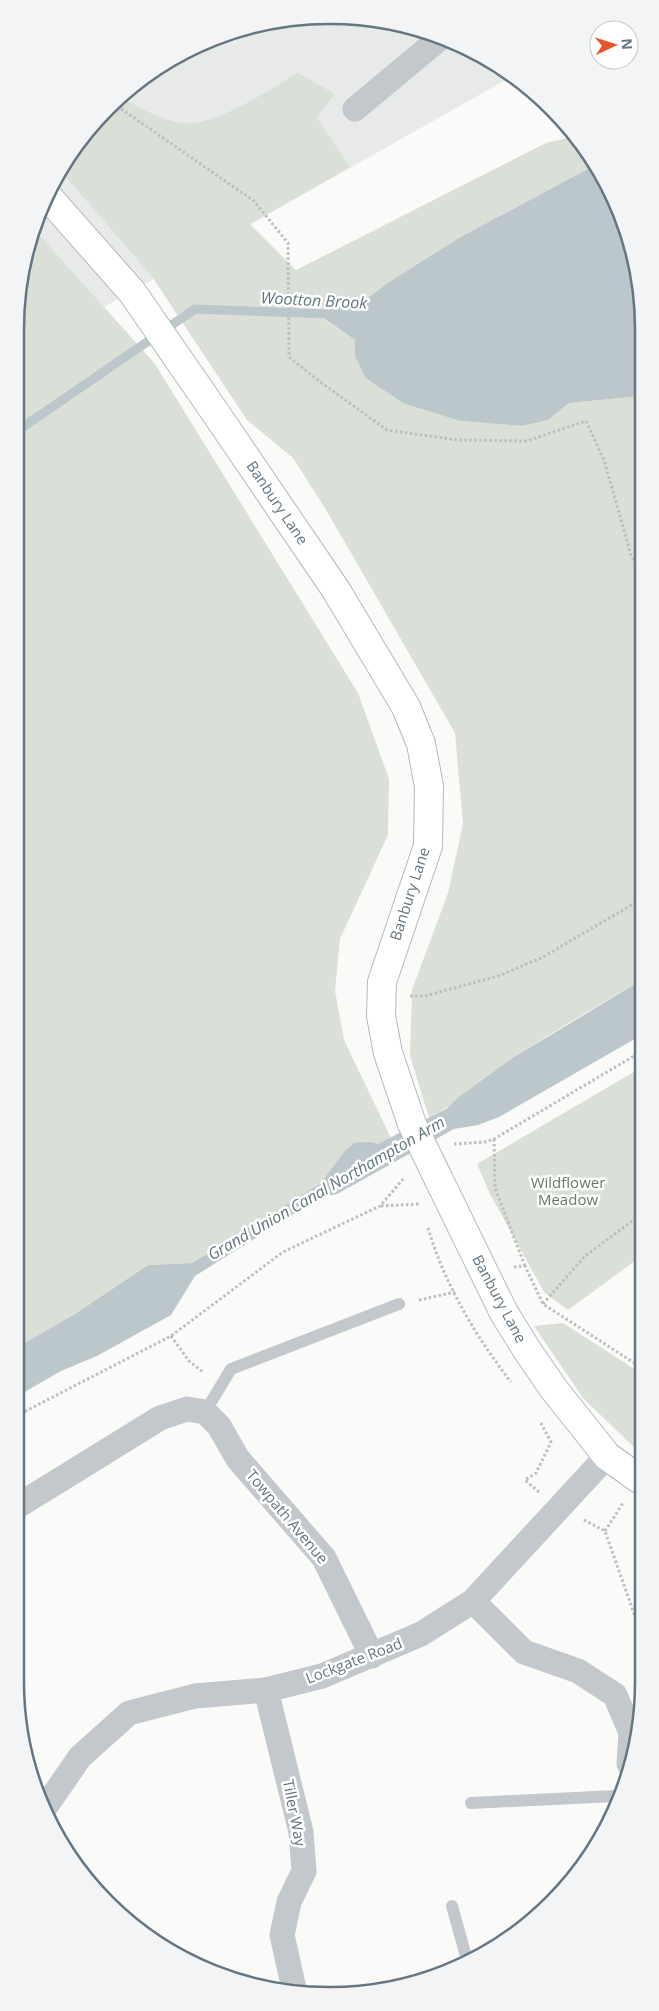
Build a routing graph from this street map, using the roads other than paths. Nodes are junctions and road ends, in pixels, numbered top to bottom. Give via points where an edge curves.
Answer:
1 (435, 43) edge
2 (355, 109) dead end
3 (52, 200) edge
4 (398, 1304) road end
5 (205, 1412) junction
6 (607, 1456) junction
7 (632, 1490) edge
8 (24, 1502) edge
9 (472, 1600) junction
10 (372, 1656) junction
11 (266, 1690) junction
12 (631, 1732) edge
13 (613, 1796) edge
14 (49, 1802) edge
15 (471, 1804) dead end
16 (452, 1906) dead end
17 (466, 1956) edge
18 (293, 1985) edge

1 - 2 street
3 - 6 street, Banbury Lane, bridge via 132,292 336,590 406,707 421,744 429,786 428,846 382,982 381,1016 388,1053 412,1124 504,1313 553,1388
4 - 5 lane via 231,1369
5 - 8 street via 187,1408 160,1418
5 - 10 street, Towpath Avenue via 219,1426 238,1459 324,1558
6 - 7 street, Banbury Lane
6 - 9 street, Lockgate Road
9 - 10 street, Lockgate Road via 421,1634
9 - 12 street via 524,1652 578,1672 615,1695
10 - 11 street, Lockgate Road via 322,1676
11 - 14 street, Lockgate Road via 195,1696 129,1713 80,1757
11 - 18 street, Tiller Way via 301,1832 304,1871 289,1902 282,1935
13 - 15 lane
16 - 17 lane

